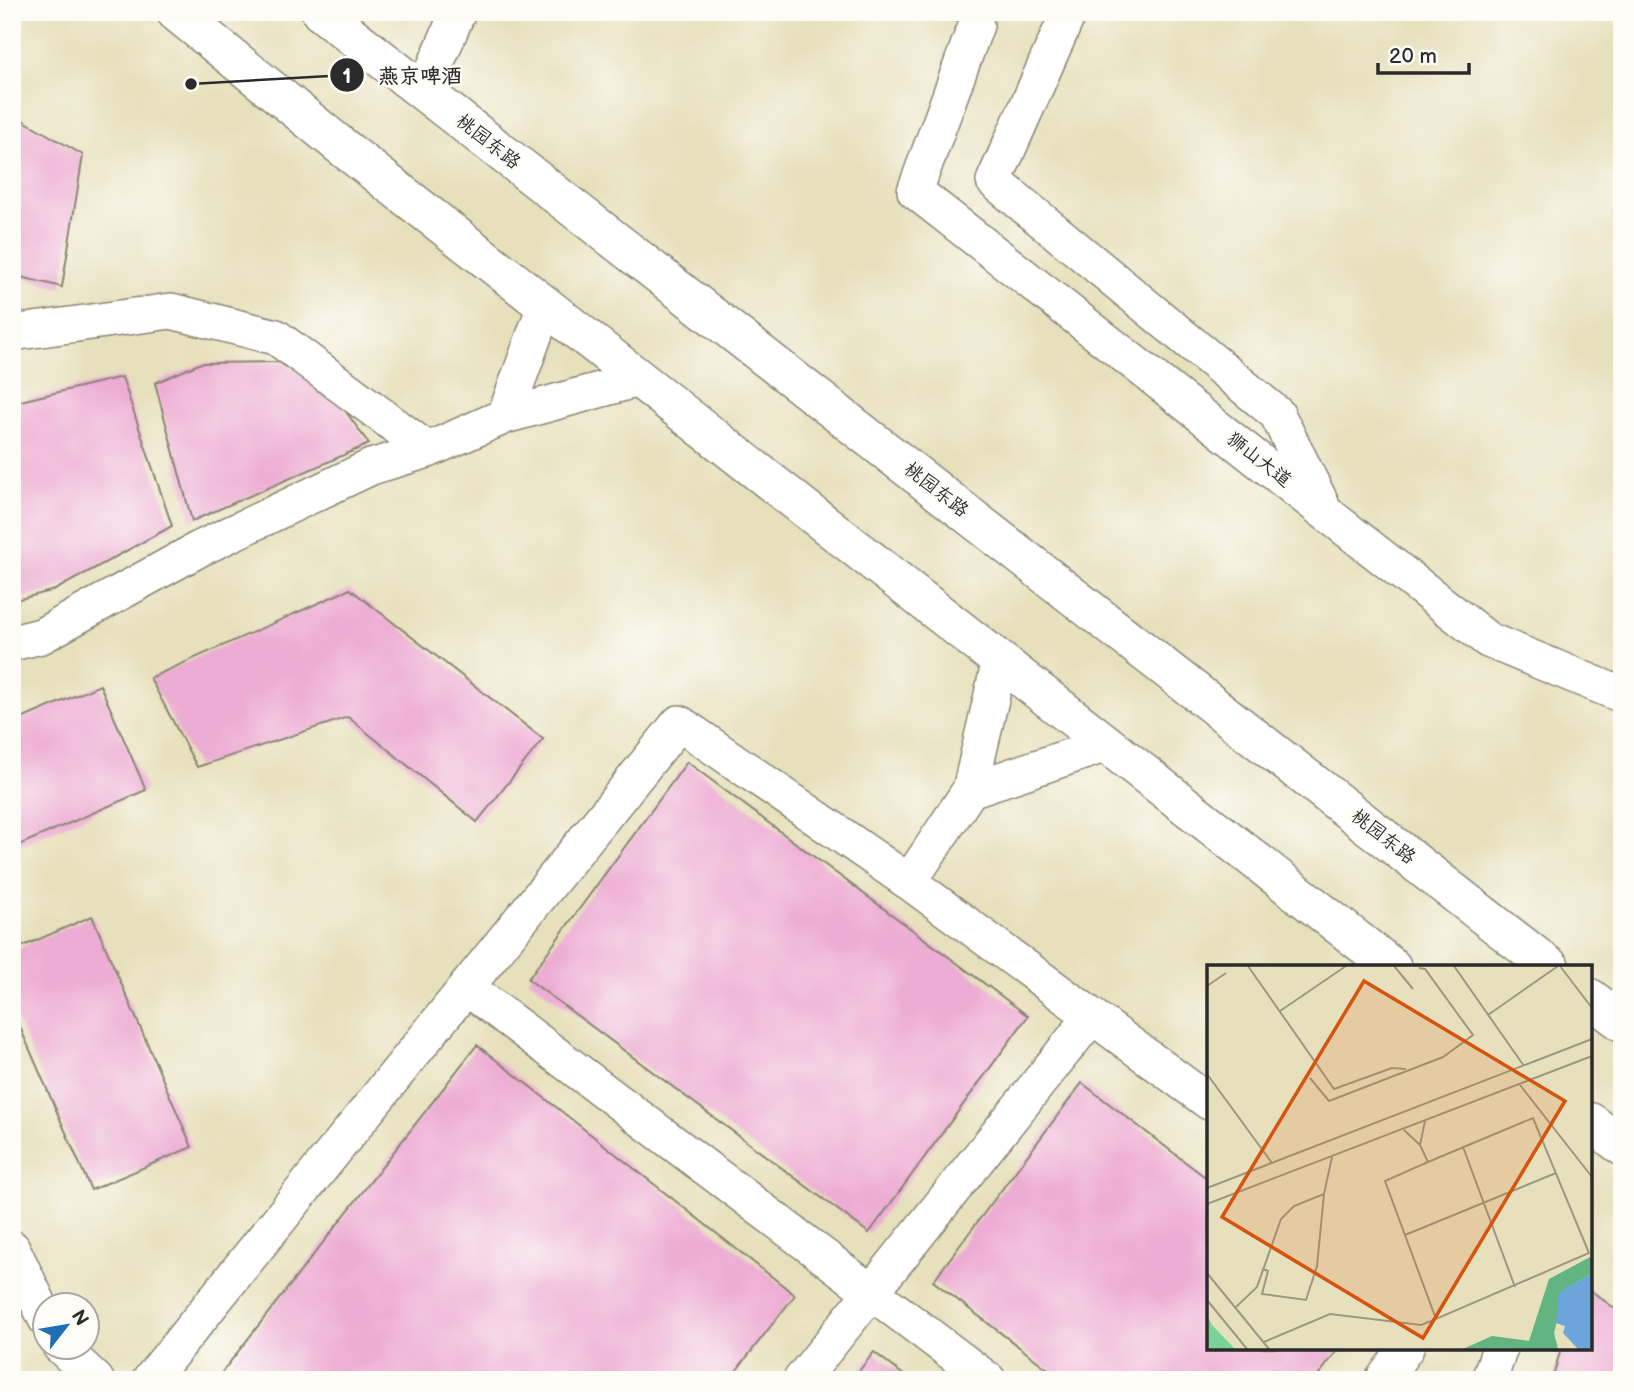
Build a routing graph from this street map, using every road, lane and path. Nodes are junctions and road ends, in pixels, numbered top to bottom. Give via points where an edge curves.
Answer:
1 (176, 12) edge
2 (321, 12) edge
3 (458, 12) edge
4 (1069, 12) edge
5 (976, 25) dead end
6 (424, 92) junction
7 (545, 306) junction
8 (12, 333) edge
9 (639, 379) junction
10 (505, 416) junction
11 (428, 450) junction
12 (1326, 512) junction
13 (12, 643) edge
14 (1000, 660) junction
15 (1622, 695) edge
16 (1107, 744) junction
17 (970, 790) junction
18 (909, 882) junction
19 (1389, 965) edge
20 (1547, 965) edge
21 (466, 988) junction
22 (1592, 1000) edge
23 (1092, 1016) junction
24 (1622, 1022) edge
25 (1207, 1101) edge
26 (1592, 1124) edge
27 (1622, 1146) edge
28 (12, 1248) edge
29 (32, 1290) edge
30 (871, 1293) junction
31 (1405, 1350) edge
32 (1499, 1350) edge
33 (75, 1360) edge
34 (96, 1380) edge
35 (150, 1380) edge
36 (802, 1380) edge
37 (988, 1380) edge
38 (1383, 1380) edge
39 (1489, 1380) edge

1 - 7 main road
2 - 6 main road, 桃园东路
3 - 6 street
4 - 12 street via 994,181 1277,414
5 - 12 street, 狮山大道 via 915,191
6 - 20 main road, 桃园东路
7 - 9 main road
7 - 10 street
8 - 11 street via 171,311 276,337
9 - 10 street
9 - 14 main road
10 - 11 street
11 - 13 street via 371,467 199,549 40,636
12 - 15 street, 狮山大道 via 1489,640
14 - 16 main road
14 - 17 street
16 - 17 street
16 - 19 main road
17 - 18 street
18 - 21 street via 679,723
18 - 23 street
21 - 30 street
21 - 35 street
22 - 24 main road
23 - 25 street
23 - 30 street
26 - 27 main road
28 - 29 street
30 - 36 street
30 - 37 street
31 - 38 street
32 - 39 street
33 - 34 street

